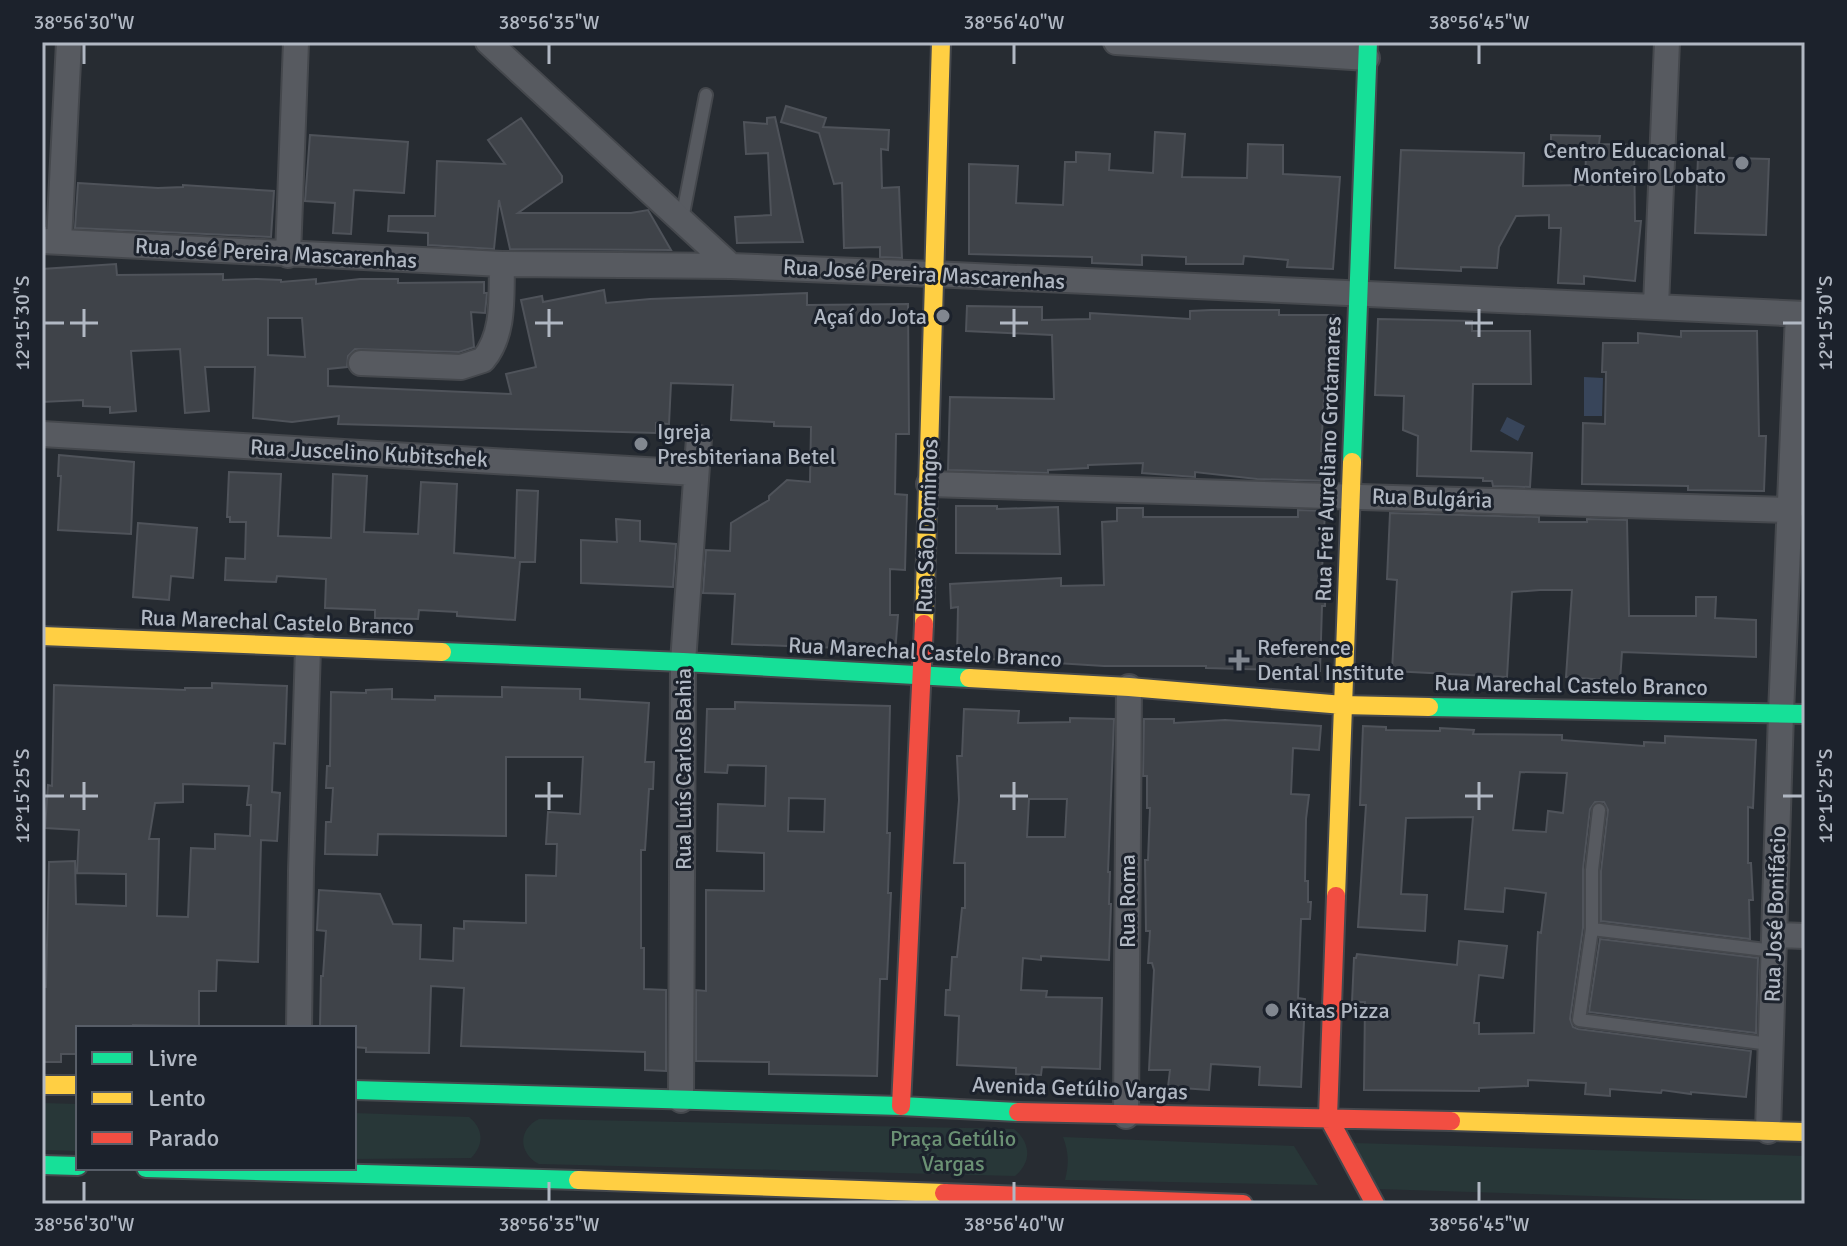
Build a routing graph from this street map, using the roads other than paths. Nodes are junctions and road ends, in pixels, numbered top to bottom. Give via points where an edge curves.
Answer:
1 (69, 42) edge
2 (296, 42) edge
3 (488, 42) edge
4 (941, 42) edge
5 (1116, 42) edge
6 (1667, 42) edge
7 (1368, 50) edge
8 (706, 95) dead end
9 (682, 219) junction
10 (50, 241) edge
11 (288, 255) junction
12 (502, 264) junction
13 (731, 266) junction
14 (933, 274) junction
15 (1359, 295) junction
16 (1656, 306) junction
17 (1802, 314) edge
18 (361, 363) dead end
19 (42, 434) edge
20 (699, 438) dead end
21 (696, 473) junction
22 (929, 484) junction
23 (1350, 496) junction
24 (1791, 510) junction
25 (42, 636) edge
26 (308, 648) junction
27 (683, 662) junction
28 (922, 675) junction
29 (1129, 687) junction
30 (1343, 705) junction
31 (1793, 713) edge
32 (1599, 810) dead end
33 (1592, 929) junction
34 (1805, 936) edge
35 (1774, 943) junction
36 (299, 1026) edge
37 (1770, 1044) junction
38 (42, 1085) edge
39 (76, 1085) edge
40 (356, 1090) edge
41 (681, 1100) junction
42 (901, 1106) junction
43 (1126, 1116) junction
44 (1328, 1117) junction
45 (1768, 1131) junction
46 (1805, 1132) edge
47 (42, 1165) edge
48 (76, 1166) edge
49 (187, 1170) edge
50 (653, 1193) edge
51 (906, 1198) edge
52 (1169, 1202) edge
53 (1243, 1204) edge
54 (1375, 1204) edge

1 - 10 street
2 - 11 street
3 - 9 street
4 - 14 street, Rua São Domingos
5 - 7 street
6 - 16 street
7 - 15 street, Rua Frei Aureliano Grotamares
8 - 9 lane
9 - 13 street
10 - 11 street, Rua José Pereira Mascarenhas
11 - 12 street, Rua José Pereira Mascarenhas
12 - 13 street, Rua José Pereira Mascarenhas
12 - 18 street via 499,328 483,360 461,367
13 - 14 street, Rua José Pereira Mascarenhas
14 - 15 street, Rua José Pereira Mascarenhas
14 - 22 street, Rua São Domingos
15 - 16 street, Rua José Pereira Mascarenhas
15 - 23 street, Rua Frei Aureliano Grotamares
16 - 17 street, Rua José Pereira Mascarenhas
17 - 24 street, Rua José Bonifácio
19 - 21 street, Rua Juscelino Kubitschek
20 - 21 street, Rua Luís Carlos Bahia
21 - 27 street, Rua Luís Carlos Bahia
22 - 23 street, Rua Bulgária
22 - 28 street, Rua São Domingos
23 - 24 street, Rua Bulgária
23 - 30 street, Rua Frei Aureliano Grotamares
24 - 31 street, Rua José Bonifácio
25 - 26 street, Rua Marechal Castelo Branco
26 - 27 street, Rua Marechal Castelo Branco
26 - 36 street
27 - 28 street, Rua Marechal Castelo Branco
27 - 41 street, Rua Luís Carlos Bahia
28 - 29 street, Rua Marechal Castelo Branco
28 - 42 street, Rua São Domingos
29 - 30 street, Rua Marechal Castelo Branco
29 - 43 street, Rua Roma
30 - 31 street, Rua Marechal Castelo Branco
30 - 44 street, Rua Frei Aureliano Grotamares
31 - 35 street, Rua José Bonifácio
32 - 33 lane
33 - 35 lane
33 - 37 lane via 1579,1020
34 - 35 street
35 - 37 street, Rua José Bonifácio
37 - 45 street, Rua José Bonifácio
38 - 39 street
40 - 41 street, Avenida Getúlio Vargas
41 - 42 street, Avenida Getúlio Vargas
42 - 43 street, Avenida Getúlio Vargas
43 - 44 street, Avenida Getúlio Vargas
44 - 45 street, Avenida Getúlio Vargas
44 - 54 street
45 - 46 street, Avenida Getúlio Vargas
47 - 48 street
49 - 50 street
50 - 51 street
51 - 52 street
52 - 53 street

